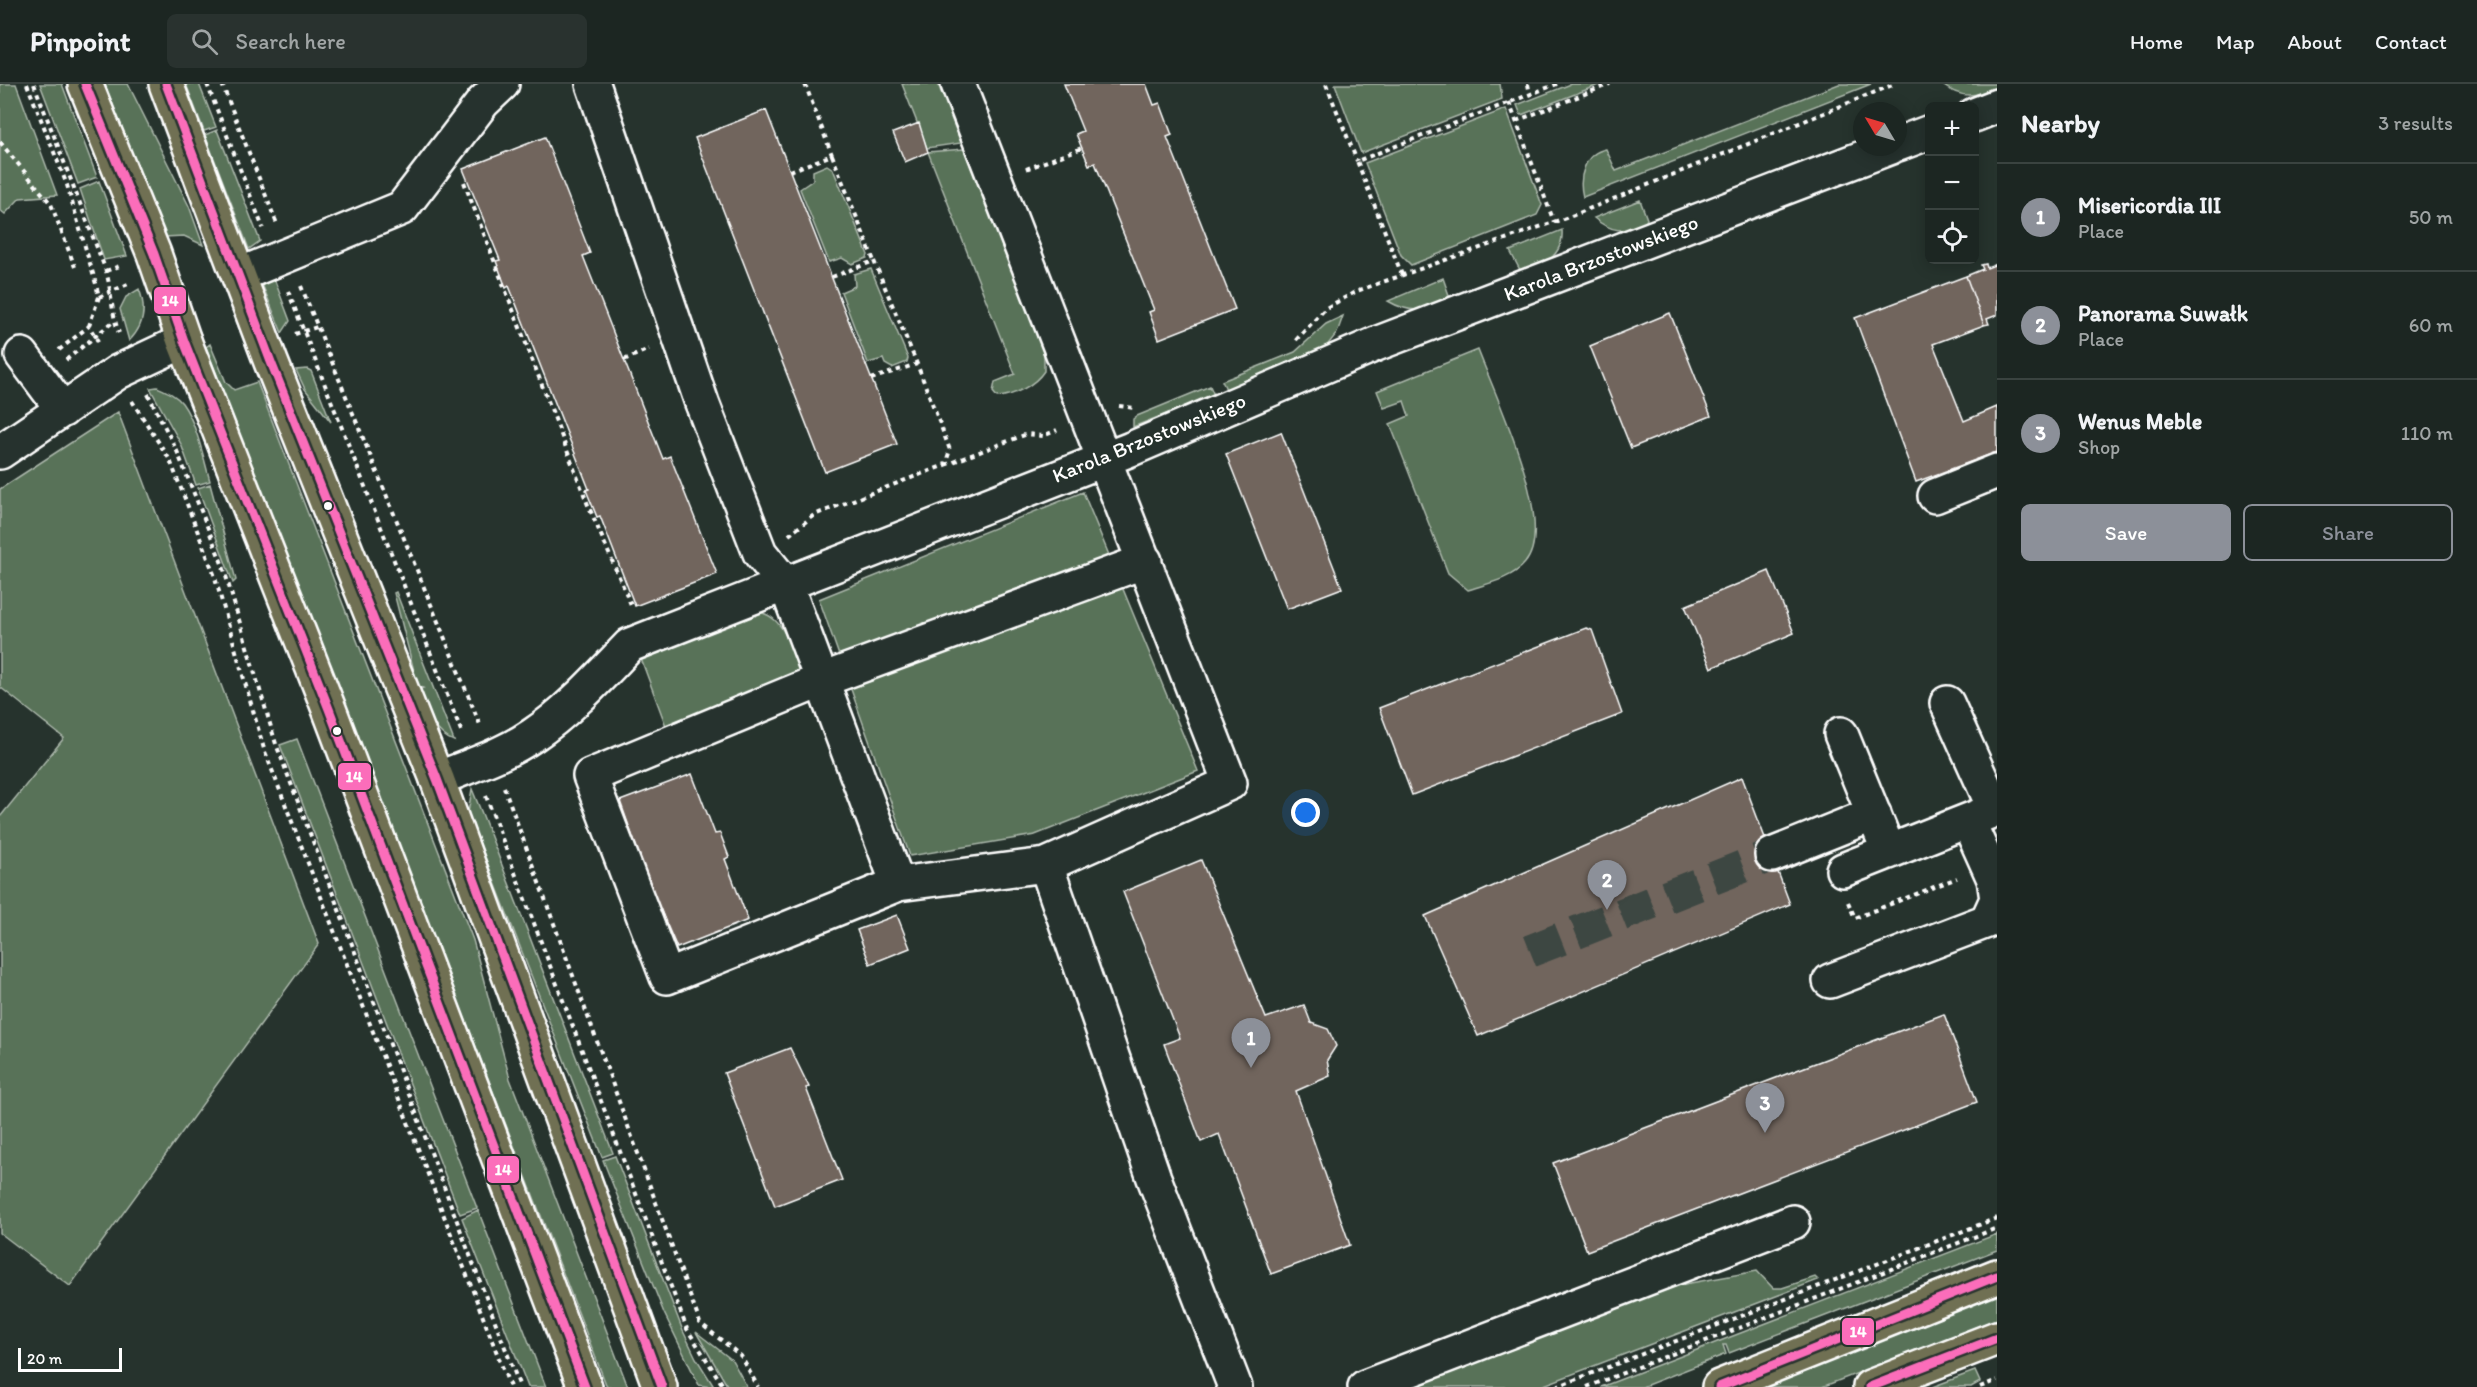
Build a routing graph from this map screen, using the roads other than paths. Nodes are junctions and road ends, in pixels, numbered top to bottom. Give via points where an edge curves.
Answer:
1 (85, 84) edge
2 (166, 84) edge
3 (502, 84) edge
4 (593, 84) edge
5 (958, 84) edge
6 (1997, 106) edge
7 (1979, 113) edge
8 (1925, 134) edge
9 (1907, 141) edge
10 (1868, 156) edge
11 (239, 275) junction
12 (184, 341) junction
13 (22, 355) dead end
14 (63, 410) junction
15 (0, 452) edge
16 (1104, 458) junction
17 (1997, 471) edge
18 (1935, 496) dead end
19 (1145, 561) junction
20 (786, 585) junction
21 (822, 680) junction
22 (1947, 703) dead end
23 (1841, 734) dead end
24 (437, 779) junction
25 (1987, 813) edge
26 (1874, 814) junction
27 (1889, 852) junction
28 (1772, 855) tunnel mouth
29 (1046, 865) junction
30 (1843, 870) dead end
31 (898, 884) junction
32 (1830, 981) dead end
33 (1793, 1222) dead end
34 (1997, 1276) edge
35 (1997, 1338) edge
36 (660, 1386) edge
37 (585, 1387) edge
38 (1235, 1387) edge
39 (1365, 1387) edge
40 (1719, 1387) edge
41 (1870, 1387) edge

1 - 12 main road via 154,254
2 - 11 main road
3 - 11 street via 483,102 402,208
4 - 20 street via 702,404 760,553
5 - 16 street
6 - 7 street
8 - 9 street
10 - 16 street, Karola Brzostowskiego via 1376,345
11 - 24 main road
12 - 14 street via 125,368
12 - 37 main road via 329,710
13 - 14 street
14 - 15 street
16 - 19 street
16 - 20 street, Karola Brzostowskiego
17 - 18 street
19 - 21 street
19 - 29 street via 1230,783
20 - 21 street
20 - 24 street, Karola Brzostowskiego via 630,645 587,690 533,735 493,757
21 - 31 street
21 - 31 street via 590,776 667,977
22 - 25 street
23 - 26 street
24 - 36 main road
25 - 27 street
25 - 32 street via 1997,899 1987,921
26 - 27 street
26 - 28 street
27 - 30 street
29 - 31 street
29 - 38 street via 1154,1178
33 - 39 street
34 - 40 main road
35 - 41 main road

